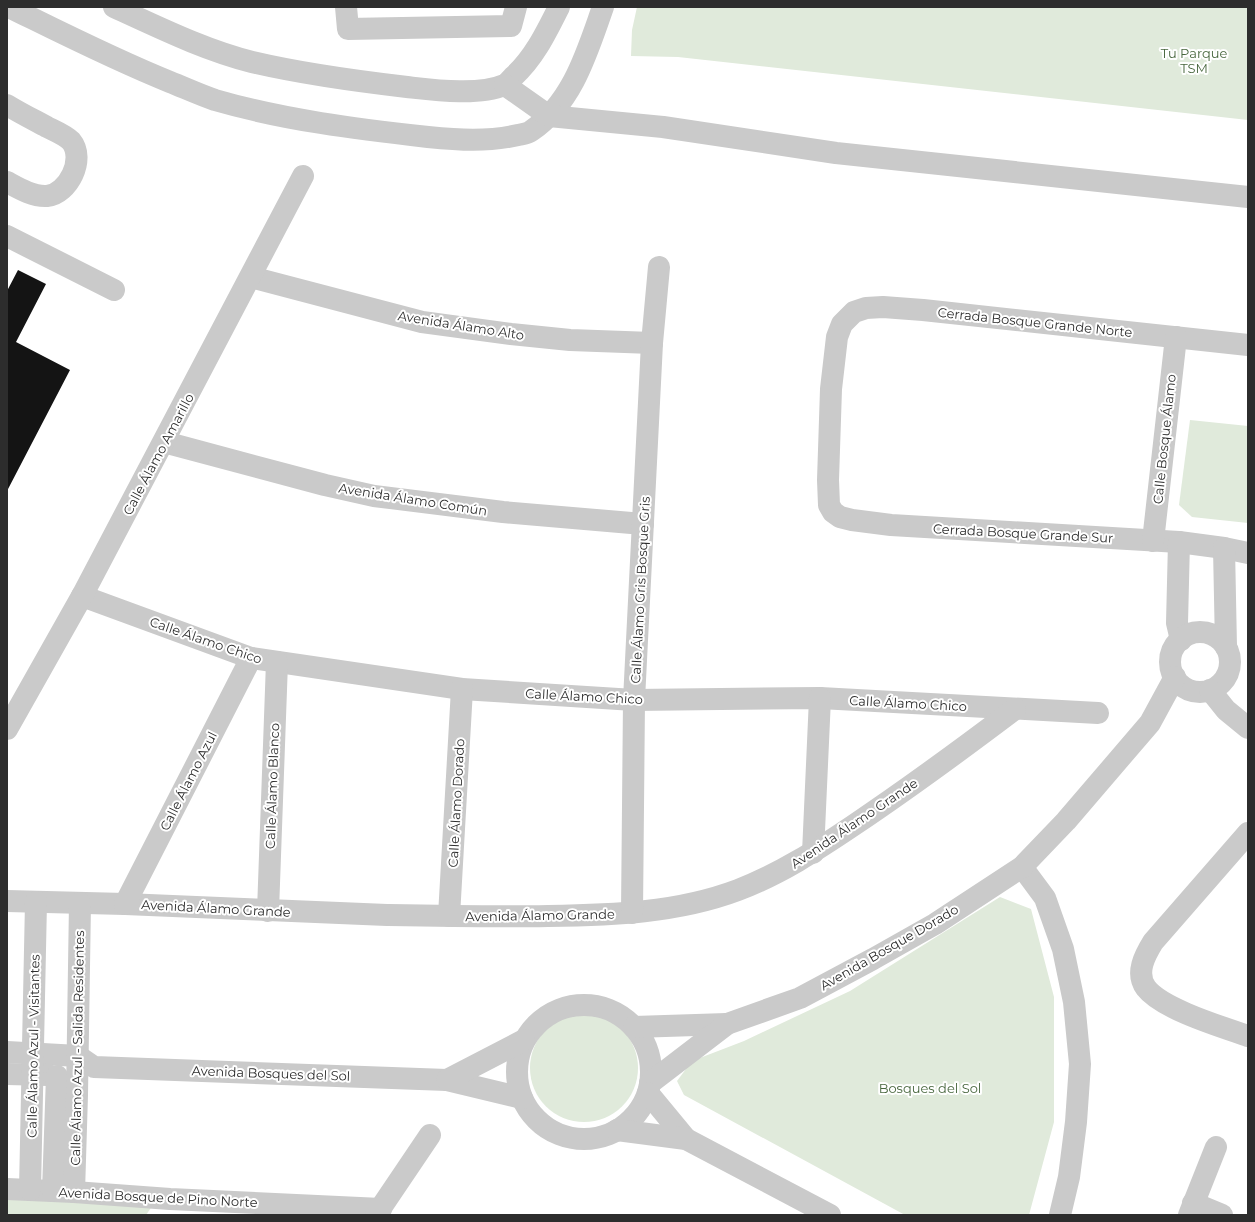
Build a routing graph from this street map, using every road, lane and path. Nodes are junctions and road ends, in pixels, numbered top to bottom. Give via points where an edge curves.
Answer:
1 (9, 7) edge
2 (114, 7) edge
3 (346, 7) edge
4 (516, 7) edge
5 (560, 7) edge
6 (603, 7) edge
7 (505, 85) junction
8 (7, 105) edge
9 (549, 116) junction
10 (303, 176) dead end
11 (7, 182) edge
12 (1248, 197) edge
13 (7, 236) edge
14 (659, 267) dead end
15 (251, 277) junction
16 (114, 290) dead end
17 (1176, 337) junction
18 (652, 343) junction
19 (1248, 346) edge
20 (164, 442) junction
21 (828, 480) joint
22 (643, 524) junction
23 (1153, 540) junction
24 (1179, 542) junction
25 (1224, 548) junction
26 (1248, 553) edge
27 (82, 596) junction
28 (1181, 640) junction
29 (1228, 652) junction
30 (251, 658) junction
31 (276, 662) junction
32 (1248, 669) edge
33 (1174, 677) junction
34 (462, 689) junction
35 (1202, 691) junction
36 (820, 698) junction
37 (634, 700) junction
38 (1015, 709) junction
39 (1098, 713) dead end
40 (1150, 724) junction
41 (1248, 728) edge
42 (7, 729) edge
43 (1245, 843) edge
44 (812, 853) junction
45 (1022, 867) junction
46 (7, 900) edge
47 (36, 902) junction
48 (80, 904) junction
49 (125, 904) junction
50 (268, 911) junction
51 (632, 913) junction
52 (449, 916) junction
53 (728, 1024) junction
54 (634, 1027) junction
55 (1248, 1036) edge
56 (524, 1040) junction
57 (7, 1052) edge
58 (34, 1053) junction
59 (77, 1069) junction
60 (7, 1074) edge
61 (33, 1075) junction
62 (447, 1080) junction
63 (649, 1088) junction
64 (522, 1098) junction
65 (617, 1130) junction
66 (430, 1135) dead end
67 (686, 1139) junction
68 (1216, 1147) dead end
69 (7, 1189) edge
70 (30, 1190) junction
71 (64, 1192) junction
72 (165, 1207) edge
73 (1191, 1209) edge
74 (378, 1212) edge
75 (830, 1215) edge
76 (1060, 1215) edge
77 (1222, 1215) edge

1 - 9 street via 138,69 214,99 254,110 324,124 386,132 488,140 530,132
2 - 7 street via 149,24 251,62 336,78 422,89 487,90
3 - 4 street via 348,29 511,26
5 - 7 street via 533,55
6 - 9 street via 577,76 564,100
7 - 9 street
8 - 11 street via 62,134 75,147 76,162 74,172 53,195 45,196 25,191
9 - 12 street via 663,127 836,153
10 - 15 street, Calle Álamo Amarillo
13 - 16 street
14 - 18 street, Calle Álamo Gris Bosque Gris
15 - 18 street, Avenida Álamo Alto via 422,322 570,340
15 - 20 street, Calle Álamo Amarillo
17 - 19 street, Cerrada Bosque Grande Norte
17 - 21 street, Cerrada Bosque Grande Norte via 883,307 854,312 842,324 837,338 831,389
17 - 23 street, Calle Bosque Álamo
18 - 22 street, Calle Álamo Gris Bosque Gris
20 - 22 street, Avenida Álamo Común via 374,496 503,512
20 - 27 street, Calle Álamo Amarillo
21 - 23 street, Cerrada Bosque Grande Sur via 829,505 840,518 891,525
22 - 37 street, Calle Álamo Gris Bosque Gris
23 - 24 street, Cerrada Bosque Grande Sur
24 - 25 street, Cerrada Bosque Grande Sur
24 - 28 street via 1177,623
25 - 26 street, Cerrada Bosque Grande Sur
25 - 29 street
27 - 30 street, Calle Álamo Chico
27 - 42 street, Calle Álamo Amarillo
28 - 29 street via 1189,635 1210,634 1220,639
28 - 33 street via 1172,654 1171,670
29 - 32 street
29 - 35 street via 1230,668 1226,677 1220,685
30 - 31 street, Calle Álamo Chico
30 - 49 street, Calle Álamo Azul
31 - 34 street, Calle Álamo Chico
31 - 50 street, Calle Álamo Blanco
33 - 35 street via 1186,689
33 - 40 street, Avenida Bosque Dorado
34 - 37 street, Calle Álamo Chico
34 - 52 street, Calle Álamo Dorado
35 - 40 street, Avenida Bosque Dorado
35 - 41 street
36 - 37 street, Calle Álamo Chico
36 - 38 street, Calle Álamo Chico
36 - 44 street
37 - 51 street, Calle Álamo Gris Bosque Gris
38 - 39 street, Calle Álamo Chico
38 - 44 street, Avenida Álamo Grande via 904,791
40 - 45 street, Avenida Bosque Dorado via 1066,821
43 - 55 street via 1153,942 1144,955 1142,978 1146,987 1163,1002 1190,1015
44 - 51 street, Avenida Álamo Grande via 775,875 709,900
45 - 53 street, Avenida Bosque Dorado via 935,924 800,998
45 - 76 street via 1045,898 1063,949 1074,1002 1080,1064 1069,1177
46 - 47 street, Avenida Álamo Grande
47 - 48 street, Avenida Álamo Grande
47 - 58 street, Calle Álamo Azul - Visitantes
48 - 49 street, Avenida Álamo Grande
48 - 59 street, Calle Álamo Azul - Salida Residentes
49 - 50 street, Avenida Álamo Grande
50 - 52 street, Avenida Álamo Grande
51 - 52 street, Avenida Álamo Grande
53 - 54 street, Avenida Bosque Dorado
53 - 63 street, Avenida Bosque Dorado
54 - 56 street via 611,1010 597,1006 576,1006 555,1011 532,1028
54 - 63 street via 645,1044 651,1063
56 - 62 street, Avenida Bosques del Sol
56 - 64 street via 516,1069
57 - 58 street, Avenida Bosques del Sol
58 - 59 street, Avenida Bosques del Sol
58 - 61 street, Calle Álamo Azul - Visitantes
59 - 61 street, Avenida Bosques del Sol
59 - 62 street, Avenida Bosques del Sol
59 - 71 street, Calle Álamo Azul - Salida Residentes
60 - 61 street, Avenida Bosques del Sol
61 - 70 street, Calle Álamo Azul - Visitantes
62 - 64 street, Avenida Bosques del Sol
63 - 65 street via 636,1114
63 - 67 street
64 - 65 street via 541,1124 570,1138 602,1137
65 - 67 street
66 - 74 street
67 - 75 street
68 - 73 street
69 - 70 street, Avenida Bosque de Pino Norte
70 - 71 street, Avenida Bosque de Pino Norte
71 - 72 street, Avenida Bosque de Pino Norte
72 - 74 street, Avenida Bosque de Pino Norte
73 - 77 street

